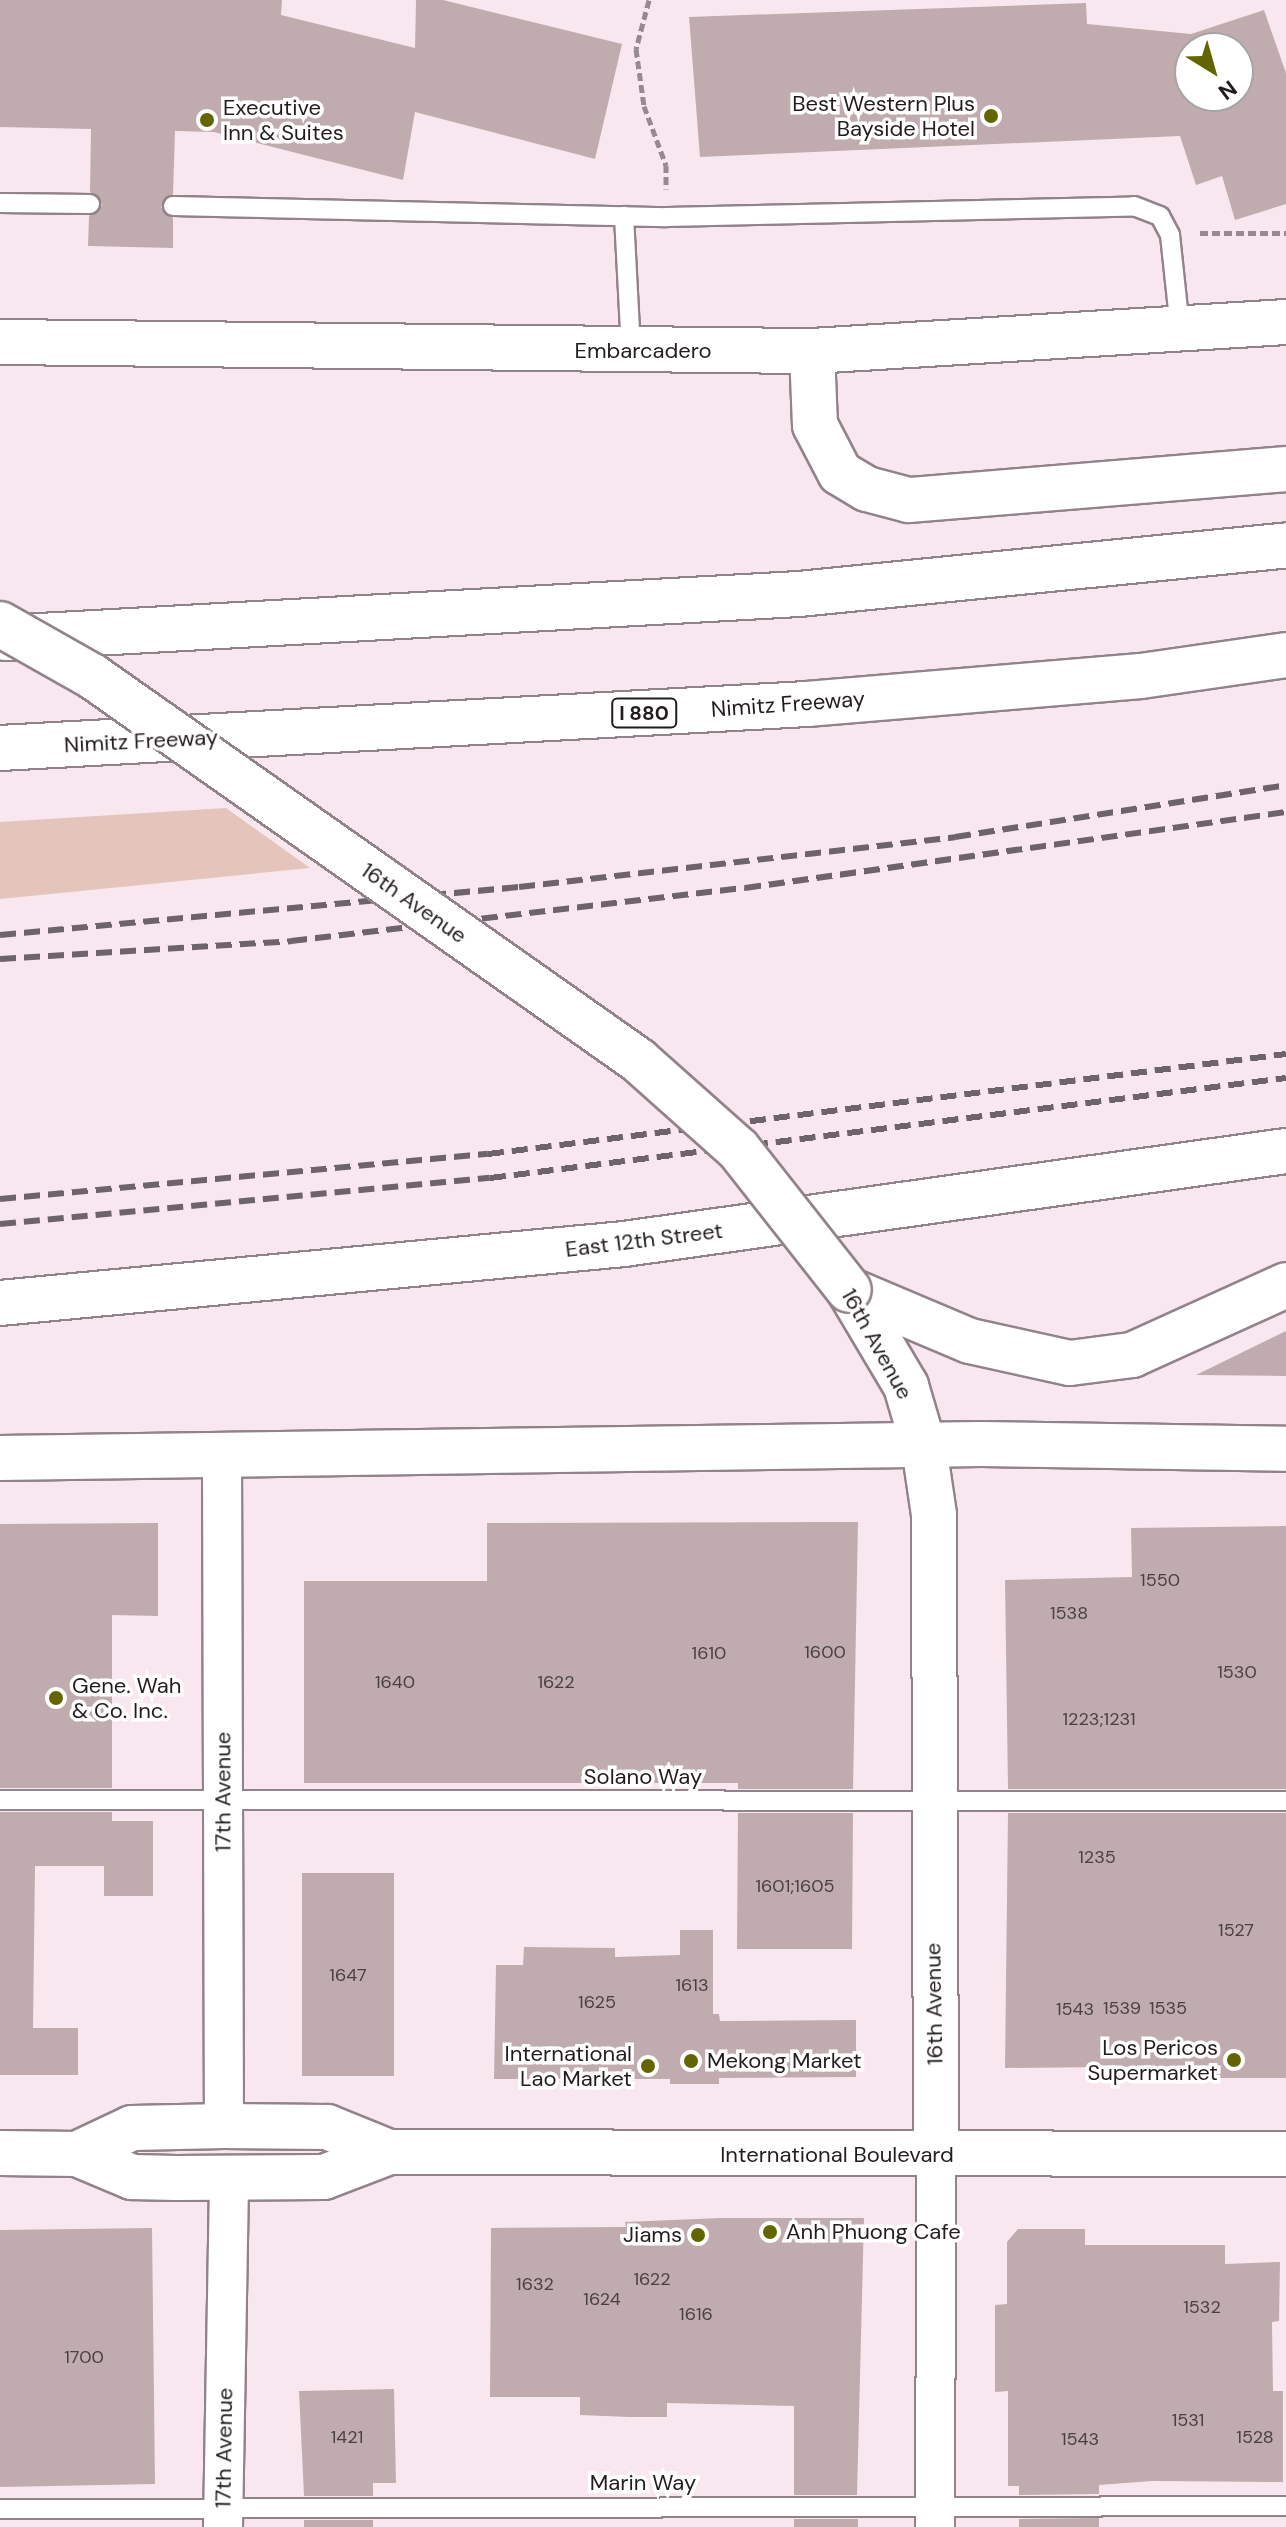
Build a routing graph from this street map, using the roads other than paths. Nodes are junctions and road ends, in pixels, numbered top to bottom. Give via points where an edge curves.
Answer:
1 (0, 203) edge
2 (90, 204) dead end
3 (173, 206) dead end
4 (624, 216) junction
5 (1286, 322) edge
6 (1181, 331) junction
7 (0, 342) edge
8 (812, 351) junction
9 (632, 352) junction
10 (1286, 469) edge
11 (1286, 545) edge
12 (0, 624) edge
13 (0, 638) edge
14 (1286, 655) edge
15 (0, 748) edge
16 (1286, 1151) edge
17 (1286, 1285) edge
18 (0, 1303) edge
19 (875, 1308) junction
20 (924, 1447) junction
21 (1286, 1449) edge
22 (0, 1458) edge
23 (222, 1458) junction
24 (0, 1800) edge
25 (222, 1801) junction
26 (1286, 1801) edge
27 (933, 1802) junction
28 (224, 2126) junction
29 (389, 2152) junction
30 (0, 2153) edge
31 (77, 2154) junction
32 (1286, 2154) edge
33 (936, 2156) junction
34 (229, 2177) junction
35 (1286, 2506) edge
36 (0, 2509) edge
37 (935, 2516) edge
38 (223, 2518) edge

1 - 2 lane
3 - 4 lane
4 - 6 lane via 1134,206 1160,216 1170,235
4 - 9 lane
5 - 6 main road, Embarcadero
6 - 8 main road, Embarcadero
7 - 9 main road, Embarcadero
8 - 9 main road, Embarcadero
8 - 10 main road via 815,425 840,473 867,489 909,500
11 - 13 main road via 799,594
12 - 19 main road, 16th Avenue, bridge via 92,676 638,1060 738,1149
14 - 15 main road, Nimitz Freeway / I 880 via 1141,676 807,704
16 - 18 main road, East 12th Street via 624,1244
17 - 19 main road via 1206,1326 1132,1355 1070,1363 970,1341
19 - 20 main road, 16th Avenue
20 - 21 main road
20 - 23 main road
20 - 27 main road, 16th Avenue via 934,1515
22 - 23 main road
23 - 25 street, 17th Avenue
24 - 25 lane, Solano Way
25 - 27 lane, Solano Way
25 - 28 street, 17th Avenue
26 - 27 lane, Solano Way
27 - 33 main road, 16th Avenue
28 - 29 main road, International Boulevard via 327,2127
28 - 31 main road, International Boulevard via 132,2128
29 - 33 main road, International Boulevard
29 - 34 main road, International Boulevard via 324,2177
30 - 31 main road, International Boulevard
31 - 34 main road, International Boulevard via 132,2177
32 - 33 main road, International Boulevard
33 - 37 street, 16th Avenue
34 - 38 street, 17th Avenue
35 - 37 lane, Marin Way
36 - 38 lane, Marin Way
37 - 38 lane, Marin Way

